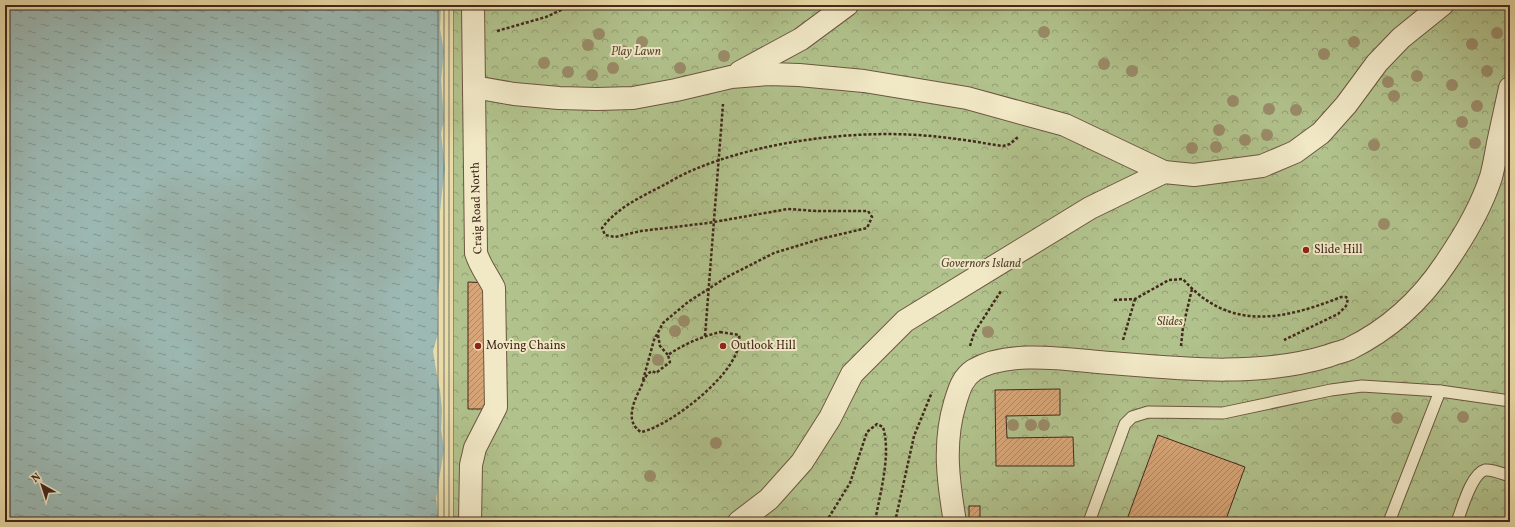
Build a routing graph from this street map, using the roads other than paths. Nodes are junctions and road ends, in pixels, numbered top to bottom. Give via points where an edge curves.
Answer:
1 (473, 5) edge
2 (847, 5) edge
3 (1442, 5) edge
4 (728, 78) junction
5 (474, 87) junction
6 (1510, 88) edge
7 (1164, 172) junction
8 (1440, 391) junction
9 (1510, 401) edge
10 (1510, 476) edge
11 (470, 522) edge
12 (739, 522) edge
13 (955, 522) edge
14 (1089, 522) edge
15 (1389, 522) edge
16 (1457, 522) edge

1 - 5 street, Craig Road North
2 - 4 street via 801,39
3 - 7 street via 1401,38 1377,63 1346,105 1321,133 1294,152 1262,166 1194,175
4 - 5 street via 633,98 560,98
4 - 7 street via 769,74 799,75 864,81 967,98 1065,125
5 - 11 street, Craig Road North via 476,253 494,288 496,407 475,448 471,465
6 - 13 street via 1491,176 1478,208 1458,245 1435,278 1406,310 1379,332 1347,350 1307,362 1263,369 1170,368 1034,357 995,362 974,371 963,380 952,415 947,443
7 - 12 street via 1090,208 905,320 852,374 830,418 802,462 769,499
8 - 9 lane
8 - 14 lane via 1362,386 1223,413 1148,412 1132,418 1125,424
8 - 15 lane
10 - 16 lane via 1486,470 1478,473

